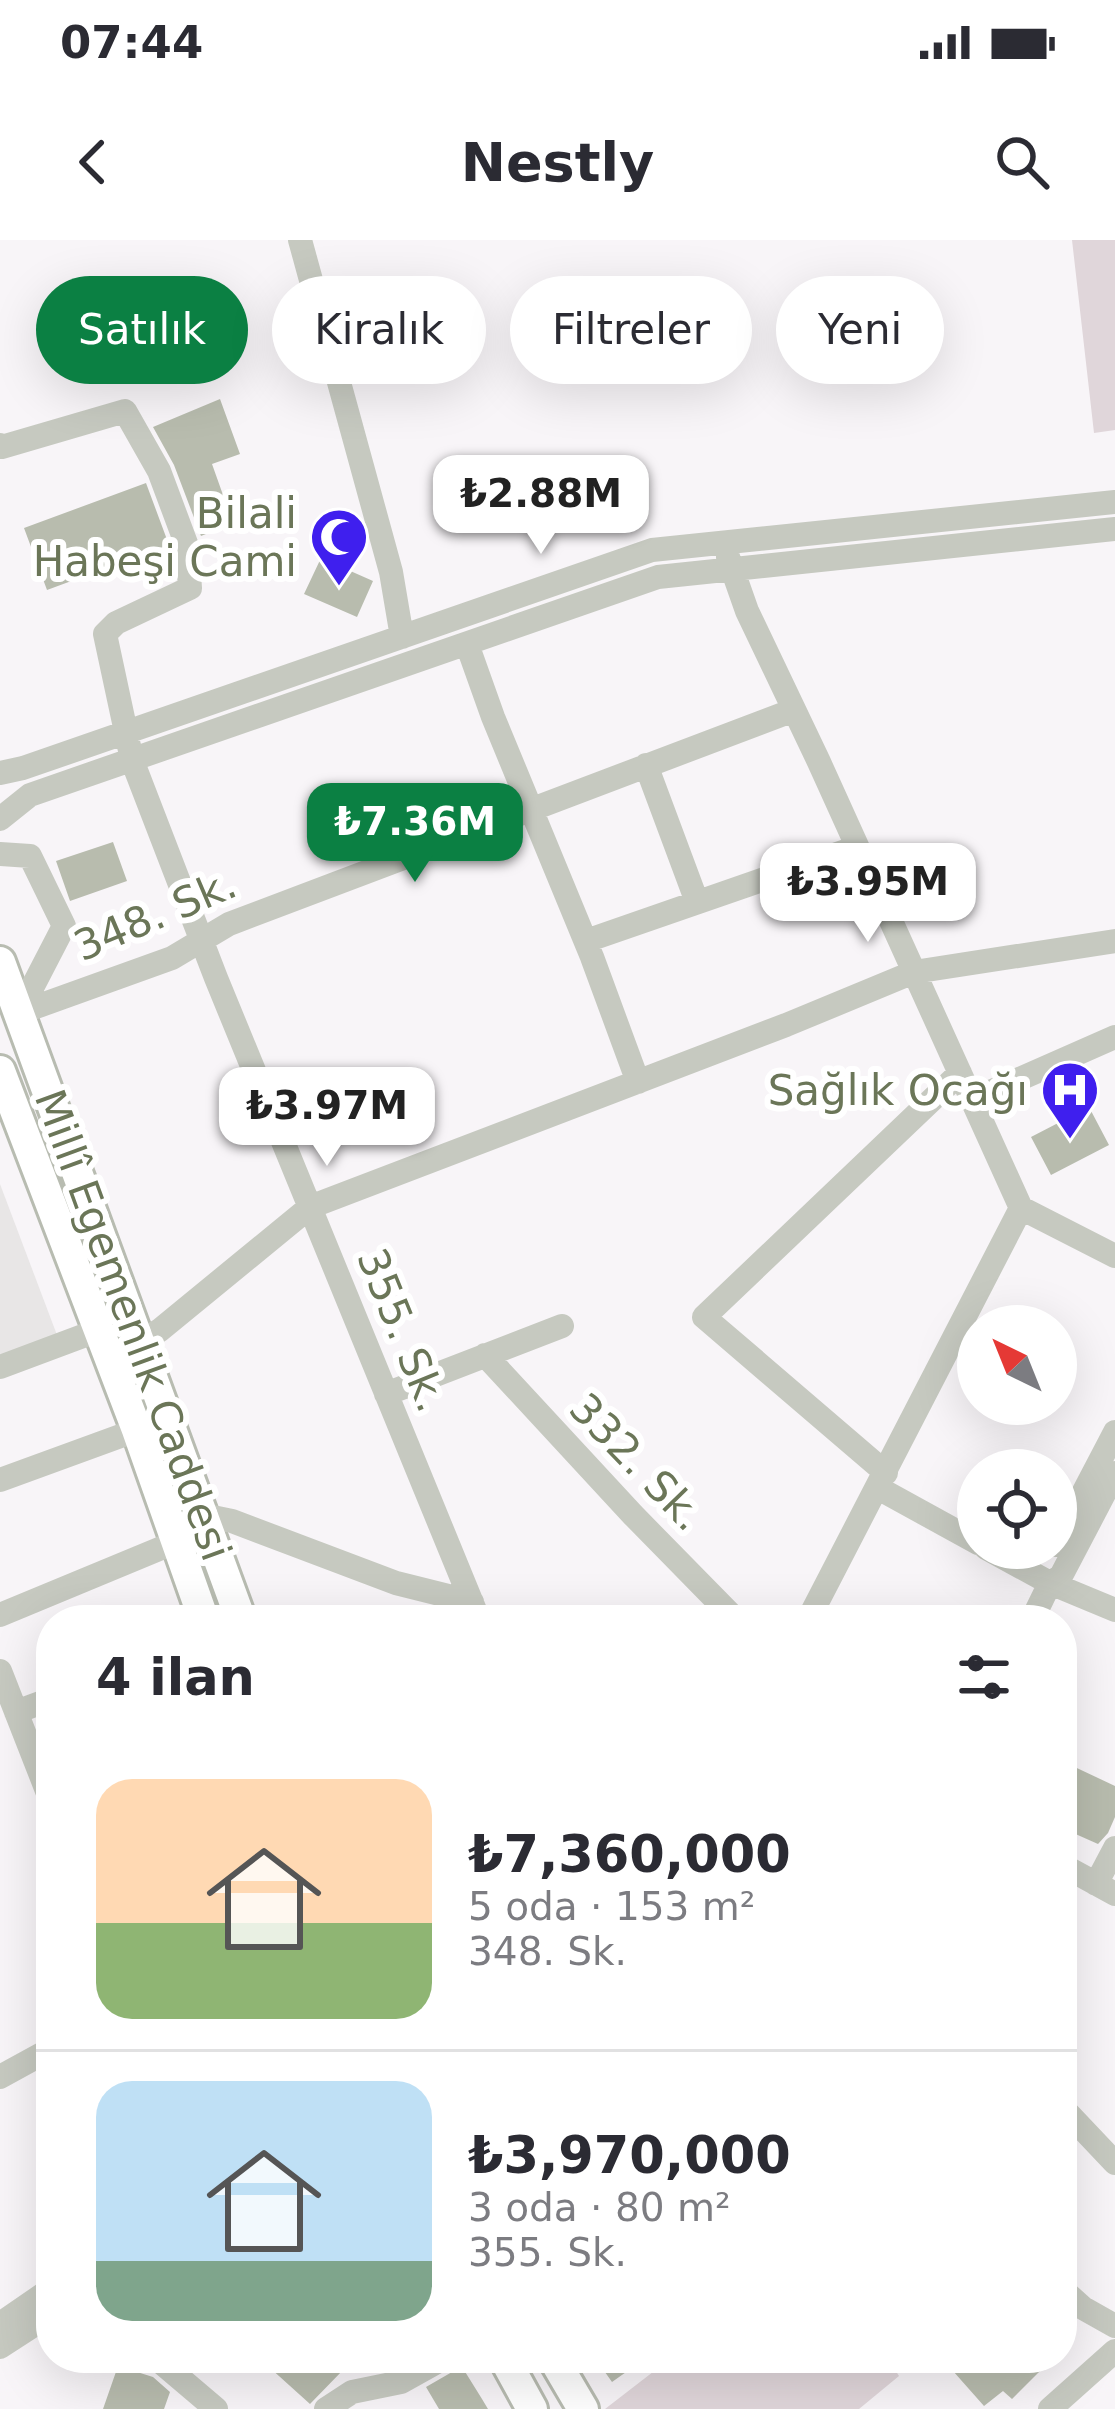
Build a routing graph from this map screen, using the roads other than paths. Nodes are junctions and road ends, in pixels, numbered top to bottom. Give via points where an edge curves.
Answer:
1 (299, 240) edge
2 (0, 445) edge
3 (1115, 502) edge
4 (1115, 530) edge
5 (724, 543) junction
6 (732, 570) junction
7 (402, 637) junction
8 (467, 644) junction
9 (794, 710) junction
10 (126, 733) junction
11 (132, 760) junction
12 (646, 765) junction
13 (0, 773) edge
14 (531, 808) junction
15 (0, 819) edge
16 (857, 847) junction
17 (0, 854) edge
18 (697, 902) junction
19 (203, 940) junction
20 (586, 941) junction
21 (1115, 941) edge
22 (0, 962) edge
23 (914, 972) junction
24 (19, 1013) junction
25 (1115, 1037) edge
26 (0, 1071) edge
27 (961, 1073) junction
28 (638, 1082) junction
29 (972, 1100) junction
30 (310, 1207) junction
31 (1021, 1208) junction
32 (1115, 1256) edge
33 (562, 1326) dead end
34 (99, 1330) junction
35 (139, 1342) junction
36 (484, 1354) junction
37 (0, 1367) edge
38 (386, 1394) junction
39 (168, 1422) junction
40 (137, 1430) junction
41 (1115, 1432) edge
42 (1115, 1473) edge
43 (0, 1480) edge
44 (882, 1480) junction
45 (1077, 1506) edge
46 (202, 1516) junction
47 (957, 1530) edge
48 (176, 1542) junction
49 (1024, 1569) edge
50 (1047, 1569) edge
51 (1050, 1583) junction
52 (198, 1605) edge
53 (235, 1605) edge
54 (458, 1605) edge
55 (473, 1605) edge
56 (721, 1605) edge
57 (816, 1605) edge
58 (1039, 1605) edge
59 (1115, 1610) edge
60 (0, 1616) edge
61 (0, 1671) edge
62 (36, 1705) edge
63 (16, 1712) junction
64 (36, 1763) edge
65 (1115, 1848) edge
66 (1077, 1873) edge
67 (1106, 1889) edge
68 (36, 2058) edge
69 (0, 2078) edge
70 (1077, 2123) edge
71 (1115, 2163) edge
72 (36, 2302) edge
73 (1077, 2303) edge
74 (36, 2319) edge
75 (1115, 2326) edge
76 (3, 2331) edge
77 (1115, 2351) edge
78 (171, 2373) edge
79 (418, 2373) edge
80 (512, 2373) edge
81 (562, 2373) edge
82 (205, 2406) edge
83 (326, 2409) edge
84 (532, 2409) edge
85 (583, 2409) edge
86 (1050, 2409) edge

1 - 7 street
2 - 10 street, 355. Sk. via 125,411 159,471 188,546 190,588 105,634
3 - 5 street
4 - 6 street
5 - 6 street
5 - 7 street via 652,550
6 - 8 street via 658,577
6 - 9 street
7 - 10 street
8 - 11 street
8 - 14 street
9 - 12 street, 348. Sk.
9 - 16 street
10 - 11 street, 355. Sk.
10 - 13 street
11 - 15 street via 30,795
11 - 19 street, 355. Sk.
12 - 14 street, 348. Sk.
12 - 18 street
14 - 19 street, 348. Sk.
14 - 20 street
16 - 18 street
16 - 23 street
17 - 24 street via 31,856 64,926
18 - 20 street
19 - 24 street, 348. Sk.
19 - 30 street, 355. Sk.
20 - 28 street
21 - 23 street
22 - 24 main road, Millî Egemenlik Caddesi
23 - 27 street
23 - 28 street
24 - 35 main road, Millî Egemenlik Caddesi
25 - 29 street
26 - 34 main road, Millî Egemenlik Caddesi
27 - 29 street
27 - 44 street via 704,1316
28 - 30 street
29 - 31 street
30 - 35 street
30 - 38 street, 355. Sk.
31 - 32 street
31 - 44 street
33 - 36 street
34 - 37 street
34 - 40 main road, Millî Egemenlik Caddesi
35 - 39 main road, Millî Egemenlik Caddesi
36 - 38 street
36 - 56 street, 332. Sk.
38 - 55 street, 355. Sk.
39 - 40 street
39 - 46 main road, Millî Egemenlik Caddesi
40 - 43 street
40 - 48 main road, Millî Egemenlik Caddesi
41 - 45 street
42 - 51 street
44 - 47 street
44 - 57 street
46 - 53 main road, Millî Egemenlik Caddesi
46 - 54 street
48 - 52 main road, Millî Egemenlik Caddesi
48 - 60 street
49 - 51 street
50 - 51 street
51 - 58 street
51 - 59 street
61 - 63 street
62 - 63 street
63 - 64 street
65 - 67 street
66 - 67 street
68 - 69 street
70 - 71 street
72 - 76 street
73 - 75 street
74 - 76 street
77 - 86 street
78 - 82 street
79 - 83 street via 352,2392
80 - 84 main road
81 - 85 main road

